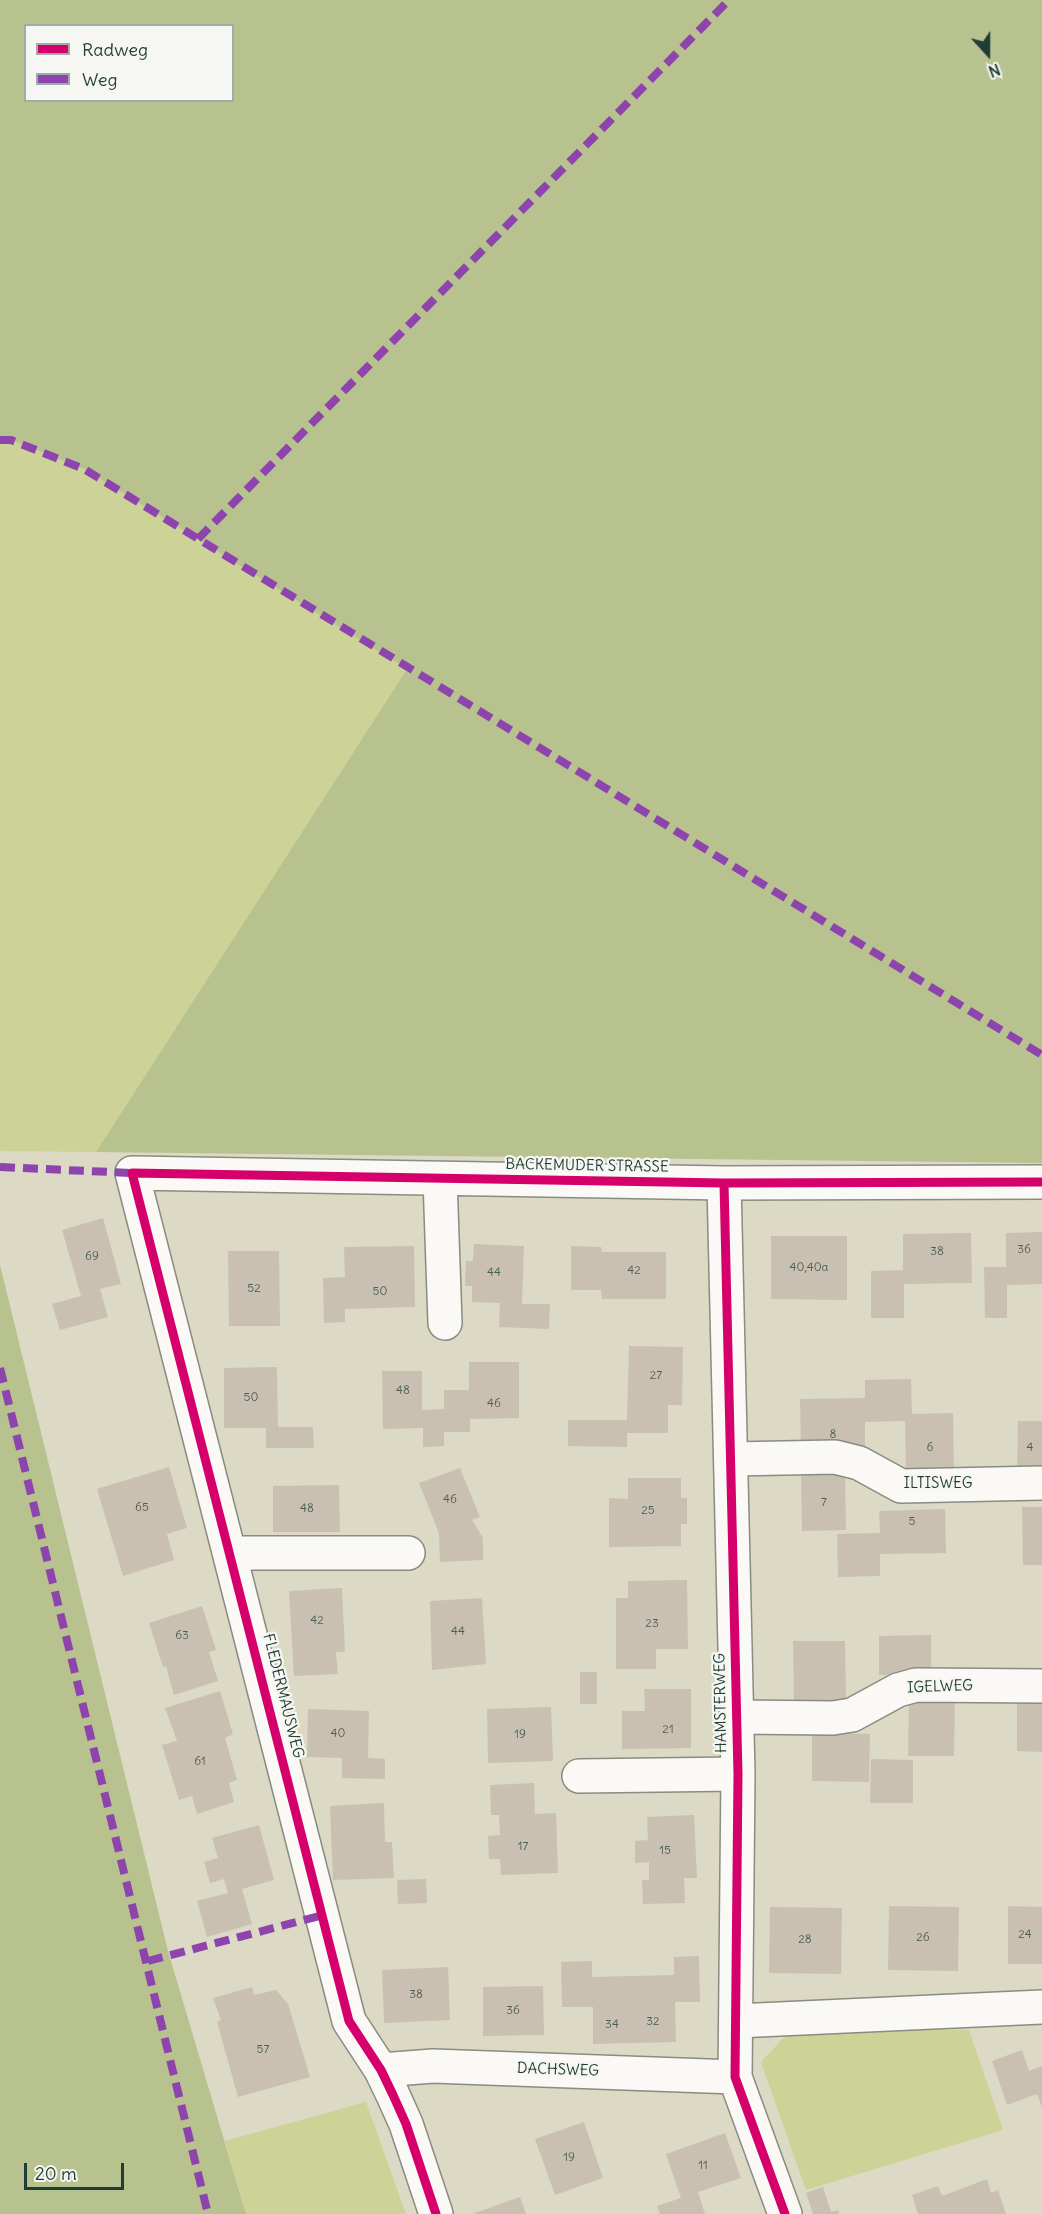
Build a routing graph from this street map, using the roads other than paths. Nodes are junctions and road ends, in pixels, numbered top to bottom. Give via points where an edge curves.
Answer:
1 (132, 1173) joint
2 (440, 1179) junction
3 (1042, 1182) edge
4 (724, 1183) junction
5 (445, 1323) dead end
6 (732, 1459) junction
7 (1042, 1483) edge
8 (231, 1553) junction
9 (408, 1553) dead end
10 (1042, 1686) edge
11 (736, 1718) junction
12 (738, 1774) junction
13 (579, 1776) dead end
14 (1042, 2007) edge
15 (736, 2021) junction
16 (381, 2070) junction
17 (735, 2077) junction
18 (436, 2214) edge
19 (785, 2214) edge

1 - 2 street, BACKEMUDER STRASSE
1 - 8 street, FLEDERMAUSWEG
2 - 4 street, BACKEMUDER STRASSE
2 - 5 street
3 - 4 street, BACKEMUDER STRASSE
4 - 6 street, HAMSTERWEG
6 - 7 street, ILTISWEG via 835,1457 859,1463 901,1486
6 - 11 street, HAMSTERWEG
8 - 9 street
8 - 16 street, FLEDERMAUSWEG via 349,2021
10 - 11 street, IGELWEG via 916,1685 898,1690 852,1715
11 - 12 street, HAMSTERWEG
12 - 13 street, HAMSTERWEG
12 - 15 street, HAMSTERWEG
14 - 15 street
15 - 17 street, HAMSTERWEG
16 - 17 street, DACHSWEG via 433,2066
16 - 18 street, FLEDERMAUSWEG via 406,2124
17 - 19 street, HAMSTERWEG

